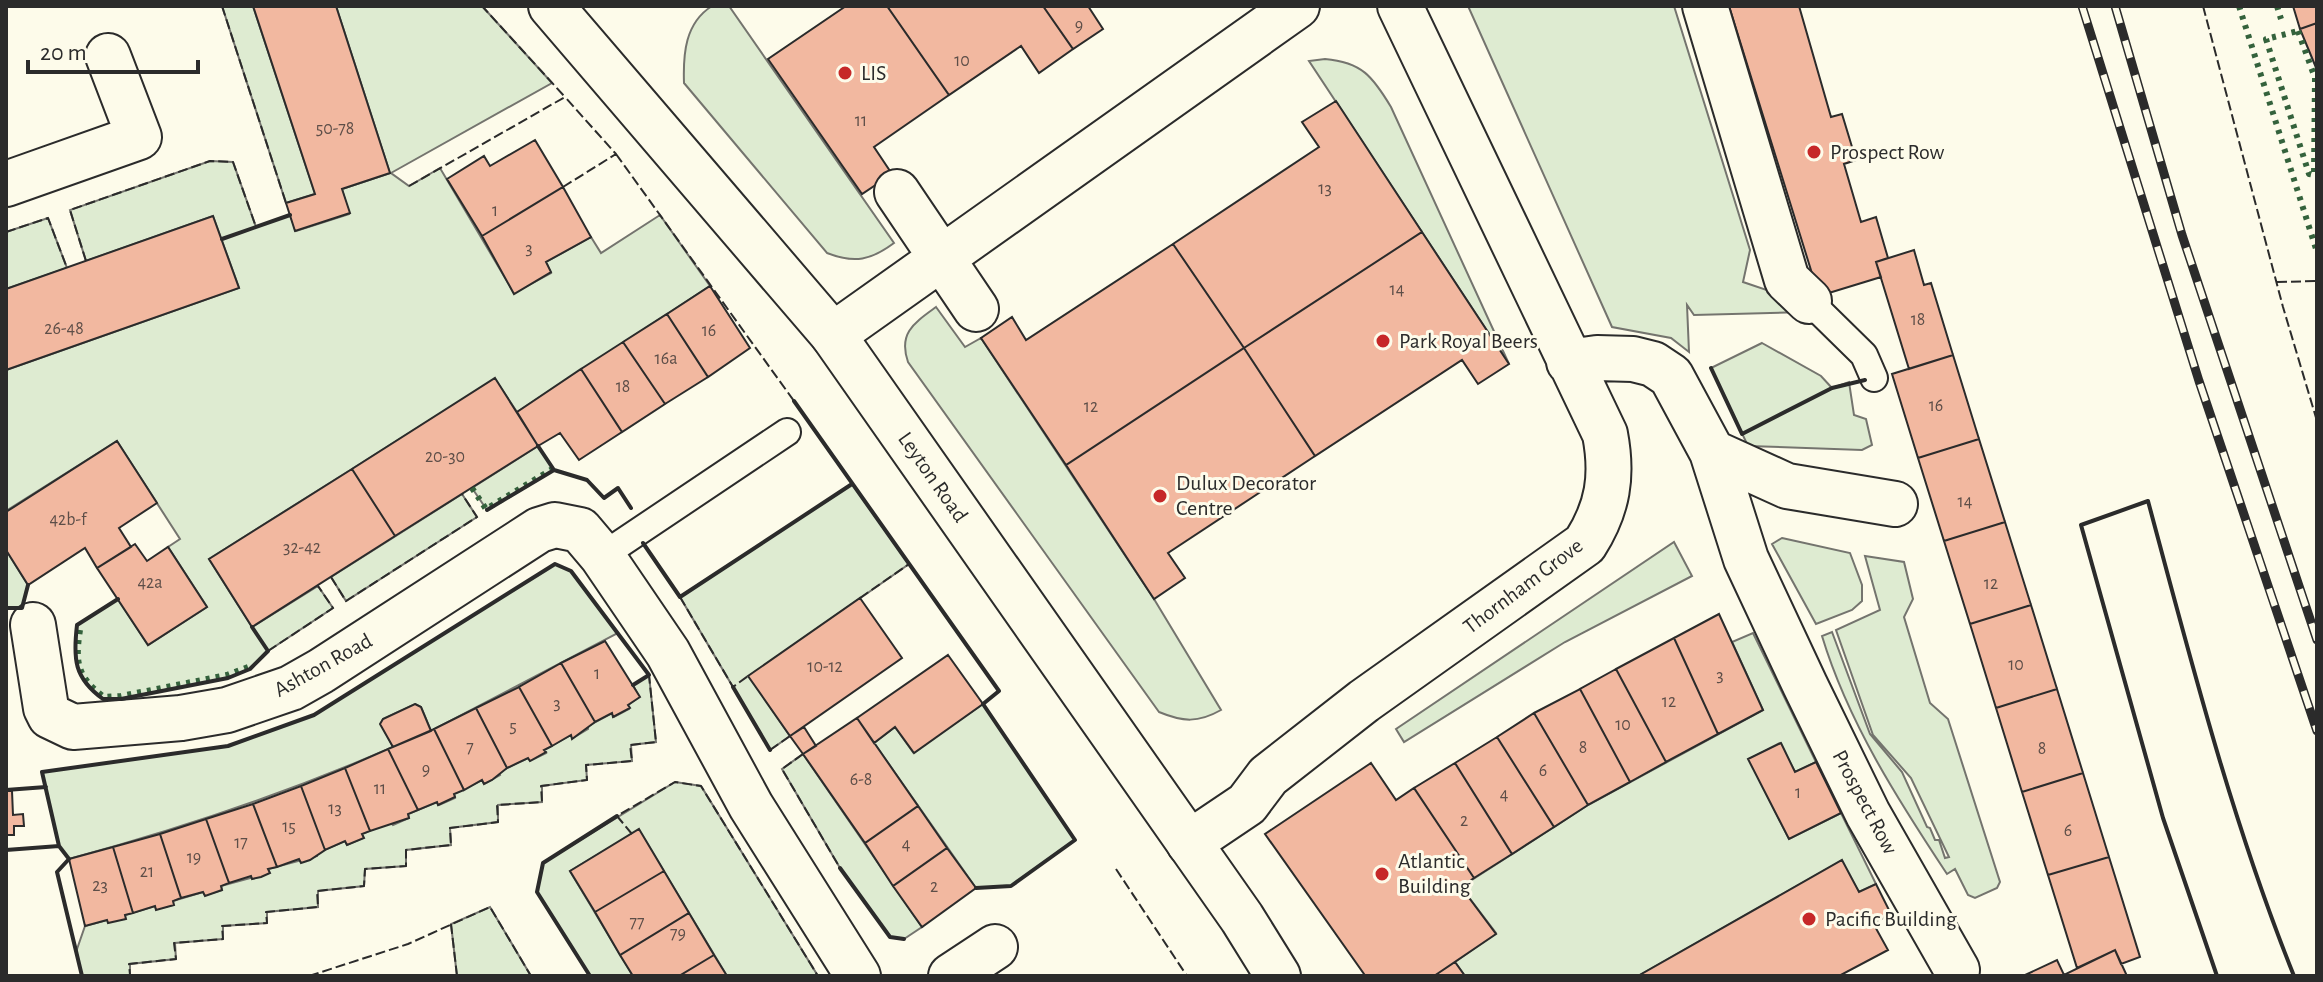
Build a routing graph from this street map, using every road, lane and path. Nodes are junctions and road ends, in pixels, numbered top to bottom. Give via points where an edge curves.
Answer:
1 (1297, 6) edge
2 (1400, 6) edge
3 (1705, 6) edge
4 (558, 8) edge
5 (108, 56) dead end
6 (6, 184) edge
7 (897, 192) dead end
8 (941, 258) junction
9 (1809, 301) joint
10 (976, 309) dead end
11 (833, 335) junction
12 (1569, 362) junction
13 (1874, 378) dead end
14 (787, 432) dead end
15 (1712, 452) junction
16 (1895, 504) dead end
17 (602, 556) junction
18 (33, 625) dead end
19 (1189, 843) junction
20 (995, 947) dead end
21 (1957, 970) dead end
22 (858, 976) edge
23 (951, 976) edge
24 (1278, 976) edge

1 - 8 street
2 - 12 street, Thornham Grove
3 - 9 street via 1787,280
4 - 11 street, Leyton Road
5 - 6 street via 139,137
7 - 8 street
8 - 10 street
8 - 11 street
9 - 13 lane via 1864,355
11 - 19 street, Leyton Road
12 - 15 street, Prospect Row via 1621,358 1653,364 1671,376
12 - 19 street, Thornham Grove via 1605,434 1610,462 1600,521 1585,544 1364,701 1268,776 1247,804
14 - 17 lane
15 - 16 street via 1787,486
15 - 21 street, Prospect Row via 1746,559 1805,685 1868,814
17 - 18 street, Ashton Road via 580,530 555,525 539,530 291,688 227,710 181,718 73,727 50,716
17 - 22 street, Ashton Road via 668,653 751,806
19 - 24 street, Leyton Road
20 - 23 street

